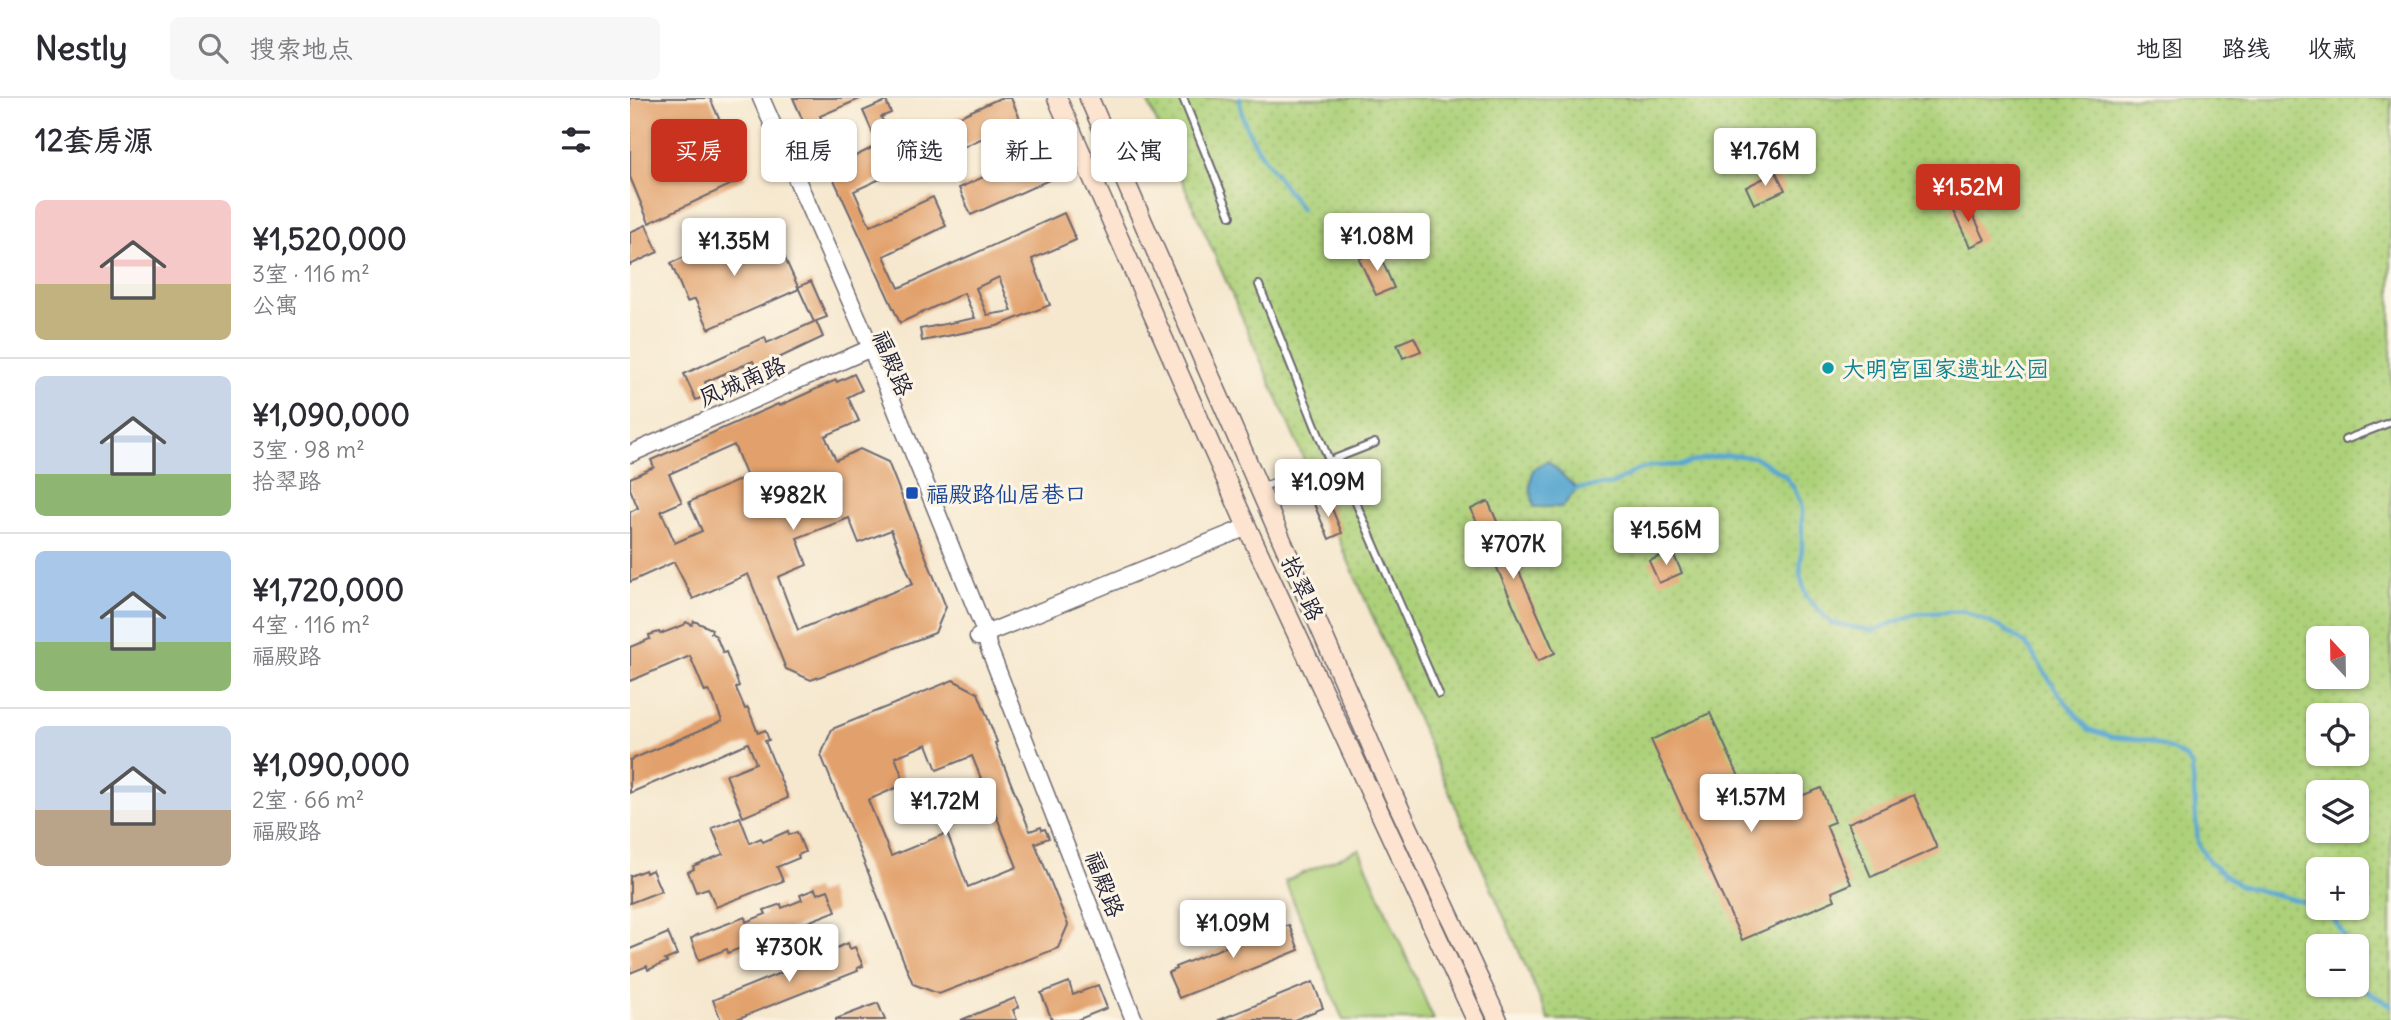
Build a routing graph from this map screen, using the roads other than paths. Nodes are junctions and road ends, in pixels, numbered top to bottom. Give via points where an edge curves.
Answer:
1 (750, 98) edge
2 (761, 98) edge
3 (1057, 98) edge
4 (1089, 98) edge
5 (1183, 98) edge
6 (1231, 216) dead end
7 (1259, 285) dead end
8 (868, 350) junction
9 (2391, 422) edge
10 (2346, 440) dead end
11 (1375, 443) dead end
12 (630, 454) edge
13 (1334, 461) junction
14 (1261, 488) junction
15 (1247, 527) junction
16 (984, 639) junction
17 (1439, 694) dead end
18 (1134, 1020) edge
19 (1476, 1020) edge
20 (1498, 1020) edge

1 - 8 street, 福殿路
2 - 8 street, 福殿路
3 - 15 main road, 拾翠路
4 - 14 main road, 拾翠路
5 - 6 lane
7 - 13 lane
8 - 12 street, 凤城南路
8 - 16 street, 福殿路
9 - 10 lane
11 - 13 lane
13 - 14 lane
13 - 17 lane
14 - 20 main road, 拾翠路 via 1385,777
15 - 16 street
15 - 19 main road, 拾翠路
16 - 18 street, 福殿路

